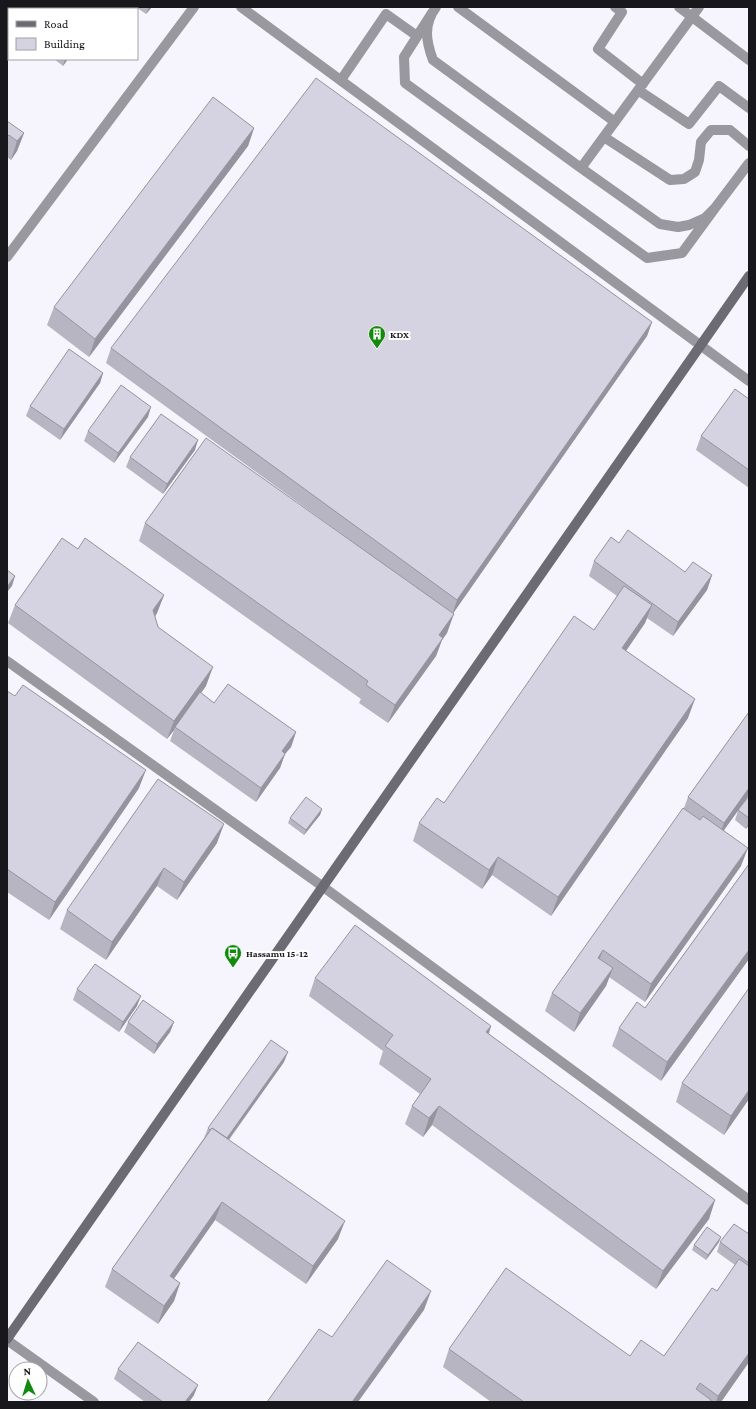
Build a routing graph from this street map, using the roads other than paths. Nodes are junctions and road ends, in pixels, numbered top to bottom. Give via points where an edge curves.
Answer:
1 (194, 7) edge
2 (242, 7) edge
3 (458, 7) edge
4 (616, 7) edge
5 (679, 7) edge
6 (699, 7) edge
7 (434, 10) edge
8 (692, 16) junction
9 (417, 36) junction
10 (749, 60) edge
11 (341, 80) junction
12 (641, 87) junction
13 (749, 108) edge
14 (615, 122) junction
15 (604, 137) junction
16 (749, 146) edge
17 (749, 163) edge
18 (581, 168) junction
19 (715, 208) junction
20 (7, 257) edge
21 (749, 276) edge
22 (701, 346) junction
23 (749, 381) edge
24 (7, 661) edge
25 (322, 886) junction
26 (749, 1200) edge
27 (7, 1340) edge
28 (94, 1402) edge

1 - 20 street
2 - 11 street
3 - 14 street
4 - 12 street via 622,12 598,49
5 - 8 street
6 - 8 street
7 - 9 street
7 - 18 street via 427,29 427,45 433,60
8 - 10 street
8 - 12 street
9 - 11 street via 386,14
9 - 19 street via 404,57 405,83 647,258 682,253
11 - 22 street
12 - 13 street via 689,124 719,86
12 - 14 street
14 - 15 street
15 - 16 street via 670,180 684,179 695,172 701,142 711,130 730,130
15 - 18 street
17 - 19 street
18 - 19 street via 660,224 678,228 690,225 705,218
21 - 22 street
22 - 23 street
22 - 25 street
24 - 25 street
25 - 26 street
25 - 27 street
27 - 28 street

